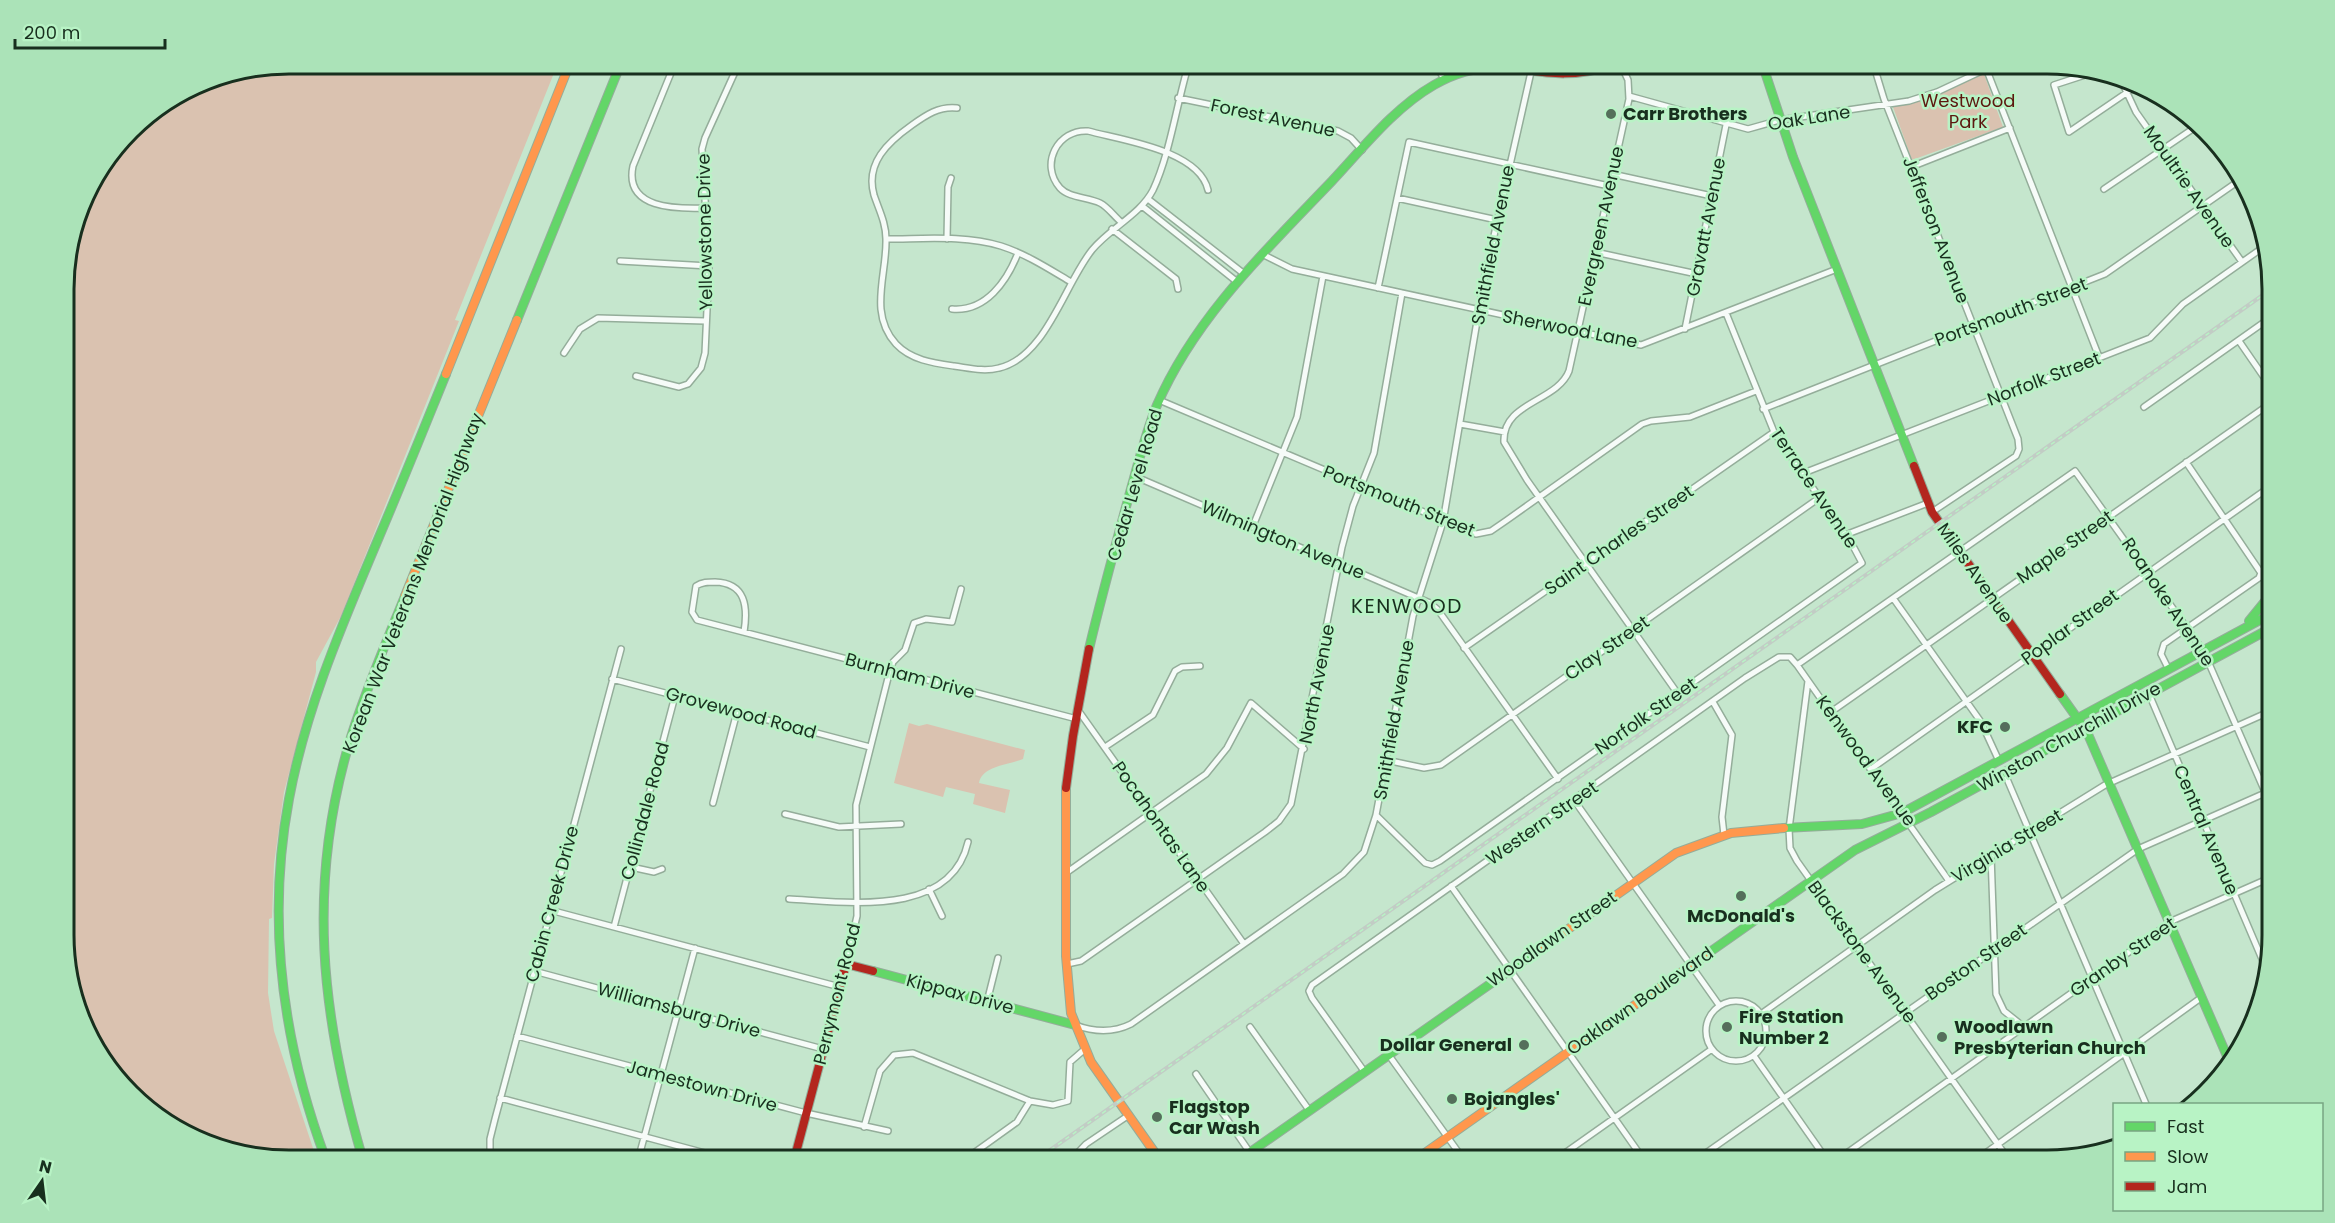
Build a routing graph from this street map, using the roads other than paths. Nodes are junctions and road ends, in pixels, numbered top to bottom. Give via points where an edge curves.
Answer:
1 (566, 74) edge
2 (617, 74) edge
3 (671, 74) edge
4 (734, 74) edge
5 (1186, 74) edge
6 (1441, 74) edge
7 (1458, 74) edge
8 (1531, 74) edge
9 (1558, 74) edge
10 (1576, 74) edge
11 (1624, 74) edge
12 (1765, 74) edge
13 (1877, 74) edge
14 (1970, 74) edge
15 (1988, 74) edge
16 (2082, 77) edge
17 (1444, 79) junction
18 (2124, 88) edge
19 (2130, 91) edge
20 (2126, 94) junction
21 (1629, 96) junction
22 (1179, 98) junction
23 (1887, 105) junction
24 (957, 108) dead end
25 (1780, 120) junction
26 (1726, 125) junction
27 (2010, 128) junction
28 (2191, 130) edge
29 (1362, 150) junction
30 (2163, 150) junction
31 (1165, 152) junction
32 (1509, 164) junction
33 (1911, 167) junction
34 (1612, 174) junction
35 (951, 178) dead end
36 (2234, 184) edge
37 (1609, 186) junction
38 (2104, 189) dead end
39 (1208, 190) dead end
40 (1712, 196) junction
41 (1397, 198) junction
42 (1148, 199) junction
43 (1142, 206) junction
44 (2202, 207) junction
45 (705, 208) junction
46 (1497, 220) junction
47 (1121, 222) junction
48 (1112, 228) junction
49 (947, 238) junction
50 (886, 239) junction
51 (2258, 251) edge
52 (1595, 252) junction
53 (1018, 253) junction
54 (1262, 254) junction
55 (620, 261) dead end
56 (2242, 262) junction
57 (709, 266) junction
58 (1837, 269) junction
59 (1243, 273) junction
60 (1696, 274) junction
61 (1323, 276) junction
62 (1236, 281) junction
63 (1071, 282) junction
64 (1378, 288) junction
65 (2072, 288) junction
66 (1178, 289) dead end
67 (1402, 293) junction
68 (952, 309) dead end
69 (1479, 310) junction
70 (1726, 313) junction
71 (705, 321) junction
72 (2262, 324) edge
73 (1974, 327) junction
74 (1685, 329) junction
75 (1578, 332) junction
76 (2239, 341) junction
77 (564, 353) dead end
78 (2099, 357) junction
79 (1874, 366) junction
80 (2262, 374) edge
81 (636, 376) dead end
82 (1756, 391) junction
83 (2000, 396) junction
84 (1159, 400) junction
85 (2144, 407) dead end
86 (1763, 409) junction
87 (2262, 409) edge
88 (1460, 424) junction
89 (1505, 432) junction
90 (1774, 432) junction
91 (1901, 435) junction
92 (1284, 453) junction
93 (2186, 462) junction
94 (1801, 474) junction
95 (1134, 476) junction
96 (1361, 486) junction
97 (2262, 492) edge
98 (1539, 497) junction
99 (1819, 498) junction
100 (1928, 503) junction
101 (1932, 512) junction
102 (2110, 516) junction
103 (2224, 518) junction
104 (1443, 522) junction
105 (1253, 526) junction
106 (1845, 536) junction
107 (1959, 552) junction
108 (1586, 563) junction
109 (1862, 563) joint
110 (1339, 564) junction
111 (2150, 571) junction
112 (961, 589) dead end
113 (1418, 598) junction
114 (1893, 598) junction
115 (1992, 598) junction
116 (2262, 606) edge
117 (2262, 618) edge
118 (2189, 627) junction
119 (1633, 629) junction
120 (2237, 631) junction
121 (744, 632) junction
122 (2262, 633) edge
123 (1926, 646) junction
124 (1464, 648) junction
125 (621, 649) dead end
126 (2203, 649) junction
127 (2032, 655) junction
128 (2209, 660) junction
129 (1797, 665) junction
130 (1200, 666) dead end
131 (2168, 668) junction
132 (890, 670) junction
133 (612, 679) junction
134 (1808, 681) junction
135 (2148, 693) junction
136 (1678, 694) junction
137 (675, 696) junction
138 (1966, 701) junction
139 (1713, 702) junction
140 (737, 712) junction
141 (1831, 712) junction
142 (1077, 715) junction
143 (1512, 715) junction
144 (2262, 715) edge
145 (2078, 717) junction
146 (2237, 726) junction
147 (2085, 728) junction
148 (870, 747) junction
149 (1105, 747) junction
150 (1304, 749) junction
151 (2173, 755) junction
152 (1386, 760) junction
153 (1999, 761) junction
154 (1871, 769) junction
155 (2004, 772) junction
156 (2262, 778) edge
157 (1558, 779) junction
158 (2110, 782) junction
159 (2262, 794) edge
160 (1574, 800) junction
161 (713, 803) dead end
162 (1902, 813) junction
163 (784, 814) dead end
164 (1152, 814) junction
165 (1376, 815) junction
166 (2202, 820) junction
167 (1910, 823) junction
168 (901, 824) dead end
169 (856, 827) junction
170 (1789, 829) junction
171 (2029, 832) junction
172 (1724, 835) junction
173 (968, 842) dead end
174 (1866, 844) joint
175 (2138, 849) junction
176 (1991, 855) junction
177 (631, 867) junction
178 (662, 869) dead end
179 (1066, 873) junction
180 (1198, 879) junction
181 (1810, 880) junction
182 (1949, 881) junction
183 (2262, 881) edge
184 (1631, 883) junction
185 (1451, 886) junction
186 (929, 889) junction
187 (2233, 894) junction
188 (789, 899) dead end
189 (858, 902) junction
190 (2060, 904) junction
191 (550, 910) junction
192 (942, 916) dead end
193 (2170, 923) junction
194 (614, 927) junction
195 (1244, 944) junction
196 (1856, 946) junction
197 (697, 949) junction
198 (1994, 950) junction
199 (2260, 956) edge
200 (998, 958) dead end
201 (846, 964) junction
202 (1067, 964) junction
203 (1690, 965) junction
204 (1510, 969) junction
205 (534, 971) junction
206 (2092, 978) junction
207 (840, 987) junction
208 (2202, 997) junction
209 (987, 1002) junction
210 (1719, 1005) junction
211 (679, 1010) junction
212 (1904, 1012) junction
213 (1761, 1014) junction
214 (1075, 1025) junction
215 (1251, 1027) dead end
216 (2024, 1027) junction
217 (517, 1036) junction
218 (823, 1049) junction
219 (1085, 1049) junction
220 (1712, 1049) junction
221 (1568, 1052) junction
222 (2226, 1053) edge
223 (1388, 1054) junction
224 (2124, 1054) junction
225 (1754, 1056) junction
226 (1364, 1071) junction
227 (1196, 1074) dead end
228 (661, 1075) junction
229 (1951, 1078) junction
230 (500, 1098) junction
231 (1783, 1098) junction
232 (1030, 1101) junction
233 (2146, 1103) edge
234 (1309, 1110) junction
235 (806, 1113) junction
236 (1129, 1115) junction
237 (1615, 1118) junction
238 (864, 1127) junction
239 (888, 1131) dead end
240 (645, 1137) junction
241 (1447, 1137) junction
242 (1998, 1144) junction
243 (322, 1150) edge
244 (360, 1150) edge
245 (490, 1150) edge
246 (641, 1150) edge
247 (694, 1150) edge
248 (797, 1150) edge
249 (978, 1150) edge
250 (1083, 1150) edge
251 (1153, 1150) edge
252 (1248, 1150) edge
253 (1259, 1150) edge
254 (1429, 1150) edge
255 (1457, 1150) edge
256 (1569, 1150) edge
257 (1637, 1150) edge
258 (1710, 1150) edge
259 (1820, 1150) edge
260 (1851, 1150) edge
261 (1990, 1150) edge
262 (2002, 1150) edge

1 - 243 main road via 327,668 294,774 280,864 281,973 293,1055
2 - 244 main road, Korean War Veterans Memorial Highway via 368,687 337,789 323,886 322,960 338,1072
3 - 45 street via 633,166 631,183 651,203 683,209
4 - 45 street, Yellowstone Drive via 702,149
5 - 22 street
6 - 17 street
7 - 17 main road, Cedar Level Road
8 - 32 street, Smithfield Avenue
9 - 10 main road, Cedar Level Road
11 - 21 street, Evergreen Avenue
12 - 25 main road, Miles Avenue
13 - 23 street, Jefferson Avenue
14 - 23 street, Oak Lane via 1932,94
15 - 27 street
16 - 20 street via 2054,85 2069,132
17 - 29 main road, Cedar Level Road via 1416,96
18 - 20 street, Moultrie Avenue
19 - 20 street
20 - 30 street, Moultrie Avenue
21 - 26 street, Oak Lane
21 - 34 street, Evergreen Avenue
22 - 29 street, Forest Avenue via 1338,131
22 - 31 street
23 - 25 street, Oak Lane
23 - 33 street, Jefferson Avenue
24 - 50 street via 939,109 923,117 889,142 879,156 872,183
25 - 26 street, Oak Lane via 1748,129
25 - 58 main road, Miles Avenue
26 - 40 street, Gravatt Avenue
27 - 33 street
27 - 65 street
28 - 30 street
29 - 54 main road, Cedar Level Road
30 - 38 street
30 - 44 street, Moultrie Avenue
31 - 39 street via 1181,158 1204,180
31 - 42 street
31 - 47 street via 1088,131 1073,133 1054,147 1053,174 1060,188 1098,202
32 - 37 street
32 - 41 street via 1409,142
32 - 46 street, Smithfield Avenue
33 - 73 street, Jefferson Avenue
34 - 37 street, Evergreen Avenue
34 - 40 street
35 - 49 street
36 - 44 street, Portsmouth Street
37 - 52 street, Evergreen Avenue
40 - 60 street, Gravatt Avenue
41 - 46 street
41 - 64 street
42 - 43 street
42 - 59 street
43 - 47 street
43 - 62 street
44 - 56 street, Moultrie Avenue
44 - 65 street, Portsmouth Street via 2110,272
45 - 57 street, Yellowstone Drive
46 - 69 street, Smithfield Avenue
47 - 48 street
48 - 63 street via 1090,252
48 - 66 street via 1176,279
49 - 50 street
49 - 53 street via 992,244
50 - 63 street via 880,301 884,325 904,351 931,363 983,370 1017,361 1034,346
51 - 56 street, Norfolk Street
52 - 60 street
52 - 75 street, Evergreen Avenue
53 - 63 street
53 - 68 street via 1006,279 993,293 970,307
54 - 59 main road, Cedar Level Road
54 - 61 street, Sherwood Lane via 1286,268
55 - 57 street
56 - 78 street, Norfolk Street via 2183,304 2150,338
57 - 71 street, Yellowstone Drive
58 - 70 street, Sherwood Lane
58 - 79 main road, Miles Avenue
59 - 62 main road, Cedar Level Road
60 - 74 street, Gravatt Avenue
61 - 64 street, Sherwood Lane
61 - 92 street via 1297,417
62 - 84 main road, Cedar Level Road via 1193,338
64 - 67 street, Sherwood Lane
65 - 73 street, Portsmouth Street
65 - 78 street
67 - 69 street, Sherwood Lane
67 - 96 street, North Avenue via 1374,453
69 - 75 street, Sherwood Lane
69 - 88 street, Smithfield Avenue
70 - 74 street, Sherwood Lane
70 - 82 street, Terrace Avenue
71 - 77 street via 598,318 580,329
71 - 81 street, Yellowstone Drive via 702,368 688,384 668,386
72 - 76 street
73 - 79 street, Portsmouth Street
73 - 83 street, Jefferson Avenue
74 - 75 street, Sherwood Lane via 1641,345
75 - 89 street, Evergreen Avenue via 1565,379 1511,418
76 - 80 street
76 - 85 street
78 - 83 street, Norfolk Street
79 - 86 street, Portsmouth Street
79 - 91 main road, Miles Avenue
82 - 86 street, Terrace Avenue
82 - 98 street, Portsmouth Street via 1690,417 1642,424
83 - 91 street, Norfolk Street
83 - 101 street, Jefferson Avenue via 2014,430 2019,449 2016,456
84 - 92 street, Portsmouth Street
84 - 95 main road, Cedar Level Road
86 - 90 street, Terrace Avenue
87 - 93 street, Maple Street
88 - 89 street
88 - 104 street, Smithfield Avenue
89 - 98 street via 1505,447
90 - 94 street, Terrace Avenue
90 - 108 street, Saint Charles Street
91 - 94 street, Norfolk Street
91 - 100 main road, Miles Avenue
92 - 96 street, Portsmouth Street
92 - 105 street
93 - 102 street, Maple Street
93 - 103 street
94 - 99 street, Terrace Avenue
95 - 105 street, Wilmington Avenue
95 - 142 main road, Cedar Level Road
96 - 104 street, Portsmouth Street
96 - 110 street, North Avenue
97 - 103 street, Poplar Street
98 - 104 street, Portsmouth Street via 1486,533 1471,533
98 - 108 street
99 - 106 street, Terrace Avenue
99 - 119 street, Clay Street
100 - 101 main road, Miles Avenue
100 - 106 street
101 - 107 main road, Miles Avenue
102 - 107 street, Roanoke Avenue via 2077,471 2073,471
102 - 111 street, Roanoke Avenue
102 - 115 street, Maple Street
103 - 111 street, Poplar Street
103 - 118 street via 2261,569 2260,576
104 - 113 street, Smithfield Avenue
105 - 110 street, Wilmington Avenue
106 - 109 street, Terrace Avenue
107 - 114 street
107 - 115 main road, Miles Avenue
108 - 119 street
108 - 124 street, Saint Charles Street
109 - 136 street, Norfolk Street
110 - 113 street, Wilmington Avenue
110 - 150 street, North Avenue
111 - 118 street, Roanoke Avenue
111 - 127 street, Poplar Street
112 - 132 street, Perrymont Road via 952,622 926,619 914,623 905,650
113 - 124 street, Wilmington Avenue via 1435,607
113 - 152 street, Smithfield Avenue
114 - 123 street
114 - 129 street
115 - 123 street, Maple Street
115 - 127 main road, Miles Avenue
116 - 120 main road
117 - 120 main road
118 - 126 street, Roanoke Avenue
118 - 131 street via 2162,647
119 - 136 street
119 - 143 street, Clay Street
120 - 126 main road
121 - 121 street, Burnham Drive via 694,618 696,586 721,582 737,588 746,603
121 - 132 street, Burnham Drive
122 - 128 main road, Winston Churchill Drive
123 - 138 street
123 - 141 street, Maple Street
124 - 143 street, Wilmington Avenue
125 - 133 street, Cabin Creek Drive
126 - 128 street, Roanoke Avenue
126 - 131 main road
127 - 138 street, Poplar Street
127 - 145 main road, Miles Avenue
128 - 135 main road, Winston Churchill Drive
128 - 146 street, Roanoke Avenue
129 - 134 street, Kenwood Avenue
129 - 139 street, Western Street via 1786,656 1774,659
130 - 149 street via 1175,671 1148,719
131 - 145 main road
132 - 142 street, Burnham Drive
132 - 148 street, Perrymont Road
133 - 137 street, Grovewood Road
133 - 191 street, Cabin Creek Drive
134 - 141 street, Kenwood Avenue
134 - 170 street
135 - 147 main road, Winston Churchill Drive
135 - 151 street, Central Avenue
136 - 157 street, Norfolk Street
137 - 140 street, Grovewood Road
137 - 177 street, Collindale Road
138 - 153 street
138 - 154 street, Poplar Street
139 - 160 street, Western Street
139 - 172 street via 1732,735 1722,817
140 - 148 street, Grovewood Road
140 - 161 street
141 - 154 street, Kenwood Avenue
142 - 149 street, Pocahontas Lane
142 - 179 main road, Cedar Level Road via 1065,799
143 - 152 street, Clay Street via 1437,767
143 - 157 street, Wilmington Avenue
144 - 146 street, Virginia Street
145 - 147 main road, Miles Avenue
145 - 153 main road
146 - 151 street, Virginia Street
146 - 156 street, Roanoke Avenue
147 - 155 main road, Winston Churchill Drive
147 - 158 main road, Miles Avenue
148 - 169 street, Perrymont Road via 858,790
149 - 164 street, Pocahontas Lane
150 - 164 street via 1252,703 1213,768
150 - 180 street, North Avenue via 1295,796 1284,815
151 - 158 street, Virginia Street
151 - 166 street, Central Avenue
152 - 165 street, Smithfield Avenue
153 - 162 main road
154 - 162 street, Kenwood Avenue
155 - 167 main road, Winston Churchill Drive
155 - 171 street
157 - 165 street, Norfolk Street via 1440,861 1428,865
158 - 171 street, Virginia Street
158 - 175 main road, Miles Avenue
159 - 166 street, Boston Street
160 - 184 street
160 - 185 street, Western Street
162 - 167 street, Kenwood Avenue
162 - 170 main road, Woodlawn Street via 1848,827
163 - 169 street via 830,826
164 - 179 street
164 - 180 street, Pocahontas Lane
165 - 195 street, Smithfield Avenue via 1364,852 1351,867
166 - 175 street, Boston Street
166 - 187 street, Central Avenue
167 - 174 main road, Winston Churchill Drive
167 - 182 street, Kenwood Avenue
168 - 169 street
169 - 189 street, Perrymont Road
170 - 172 main road, Woodlawn Street
170 - 181 street, Blackstone Avenue via 1790,848
171 - 176 street, Virginia Street
171 - 190 street
172 - 184 main road, Woodlawn Street via 1676,854
173 - 186 street via 963,860 954,872
174 - 181 main road, Oaklawn Boulevard
175 - 190 street, Boston Street
175 - 193 main road, Miles Avenue
176 - 182 street, Virginia Street
176 - 198 street
177 - 178 street via 654,872
177 - 194 street, Collindale Road
179 - 202 main road, Cedar Level Road
180 - 195 street, Pocahontas Lane
180 - 202 street, North Avenue via 1081,961
181 - 196 street, Blackstone Avenue
181 - 203 main road, Oaklawn Boulevard
182 - 196 street, Virginia Street
183 - 187 street, Granby Street
184 - 203 street
184 - 204 main road, Woodlawn Street
185 - 204 street
185 - 226 street, Western Street via 1311,987 1312,998
186 - 189 street via 891,902
186 - 192 street
187 - 193 street, Granby Street
187 - 199 street, Central Avenue
188 - 189 street
189 - 201 street, Perrymont Road
190 - 198 street, Boston Street
190 - 206 street
191 - 194 street
191 - 205 street, Cabin Creek Drive
193 - 206 street, Granby Street
193 - 208 main road, Miles Avenue
194 - 197 street
195 - 214 street, Smithfield Avenue via 1124,1027 1101,1030
196 - 212 street, Blackstone Avenue
196 - 213 street, Virginia Street
197 - 207 street
197 - 211 street
198 - 212 street, Boston Street
198 - 216 street via 1994,985 1999,1003
200 - 209 street
201 - 207 main road, Perrymont Road
201 - 209 main road, Kippax Drive
202 - 214 main road, Cedar Level Road
203 - 210 street
203 - 221 main road, Oaklawn Boulevard
204 - 221 street
204 - 223 main road, Woodlawn Street
205 - 211 street, Williamsburg Drive
205 - 217 street, Cabin Creek Drive
206 - 216 street, Granby Street
206 - 224 street
207 - 218 main road, Perrymont Road
208 - 222 main road, Miles Avenue
208 - 224 street
209 - 214 main road, Kippax Drive
210 - 213 street via 1745,1003
210 - 220 street via 1708,1025
211 - 218 street, Williamsburg Drive
211 - 228 street
212 - 229 street, Blackstone Avenue
212 - 231 street, Boston Street
213 - 225 street via 1766,1038
214 - 219 main road, Cedar Level Road
215 - 234 street
216 - 229 street, Granby Street
217 - 228 street, Jamestown Drive
217 - 230 street, Cabin Creek Drive
218 - 235 main road, Perrymont Road
219 - 232 street via 1070,1062 1068,1101 1046,1105
219 - 236 main road, Cedar Level Road
220 - 225 street via 1730,1061
220 - 237 street
221 - 237 street
221 - 241 main road, Oaklawn Boulevard
223 - 226 main road, Woodlawn Street
223 - 241 street
224 - 233 street
224 - 242 street
225 - 231 street
226 - 234 main road, Woodlawn Street
227 - 252 street
228 - 235 street, Jamestown Drive
228 - 240 street
229 - 242 street, Blackstone Avenue
229 - 260 street, Granby Street
230 - 240 street
230 - 245 street, Cabin Creek Drive
231 - 258 street, Boston Street
231 - 259 street
232 - 238 street via 913,1053 903,1053 887,1061 880,1071
232 - 249 street via 1017,1122
234 - 253 main road, Woodlawn Street
235 - 238 street, Jamestown Drive
235 - 248 main road, Perrymont Road
236 - 250 street
236 - 251 main road, Cedar Level Road
237 - 256 street
237 - 257 street
238 - 239 street, Jamestown Drive
240 - 246 street
240 - 247 street
241 - 254 main road, Oaklawn Boulevard
241 - 255 street
242 - 261 street
242 - 262 street, Blackstone Avenue

